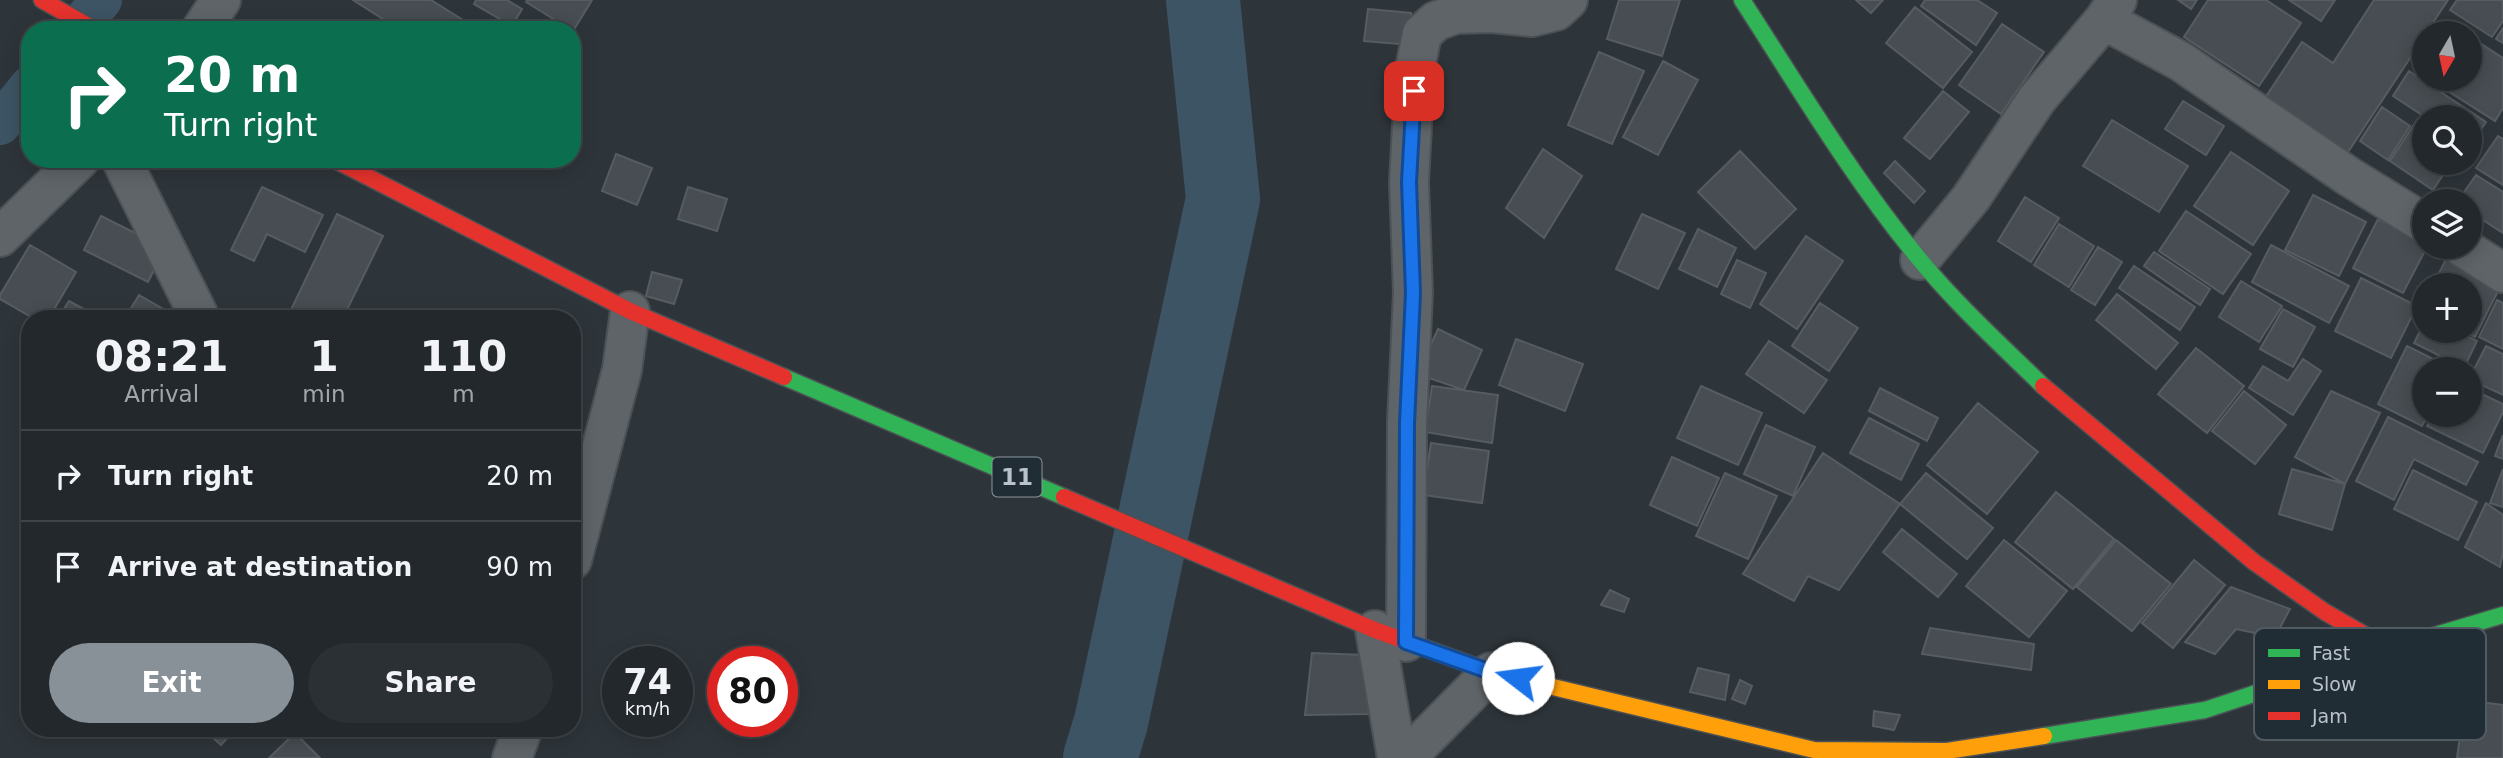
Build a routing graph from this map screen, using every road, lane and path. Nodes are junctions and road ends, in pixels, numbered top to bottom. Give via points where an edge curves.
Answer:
1 (42, 0) edge
2 (221, 0) edge
3 (1568, 0) edge
4 (1742, 0) edge
5 (2111, 10) edge
6 (79, 21) edge
7 (207, 21) edge
8 (71, 168) edge
9 (125, 168) edge
10 (351, 168) edge
11 (2412, 216) edge
12 (0, 237) edge
13 (2482, 259) edge
14 (1920, 260) junction
15 (2503, 272) edge
16 (196, 310) edge
17 (630, 311) junction
18 (581, 526) edge
19 (2503, 615) edge
20 (2354, 628) edge
21 (2459, 628) edge
22 (1391, 636) junction
23 (1491, 672) junction
24 (2254, 694) edge
25 (520, 737) edge
26 (512, 758) edge
27 (1397, 758) edge
28 (1406, 758) edge

1 - 6 main road
2 - 7 street
3 - 22 street via 1556,11 1532,17 1456,14 1436,21 1422,34 1415,69 1409,182 1413,293
4 - 14 main road via 1852,170
5 - 11 street
5 - 14 street via 2037,99 1971,198
8 - 12 street
9 - 16 street
10 - 17 main road, 11
13 - 15 street
14 - 20 main road via 2055,398 2254,562
17 - 18 street via 622,370
17 - 22 main road, 11
19 - 21 main road, 11
22 - 23 main road, 11
22 - 27 street
23 - 24 main road, 11 via 1814,750 1947,751 2205,710
23 - 28 street
25 - 26 street

